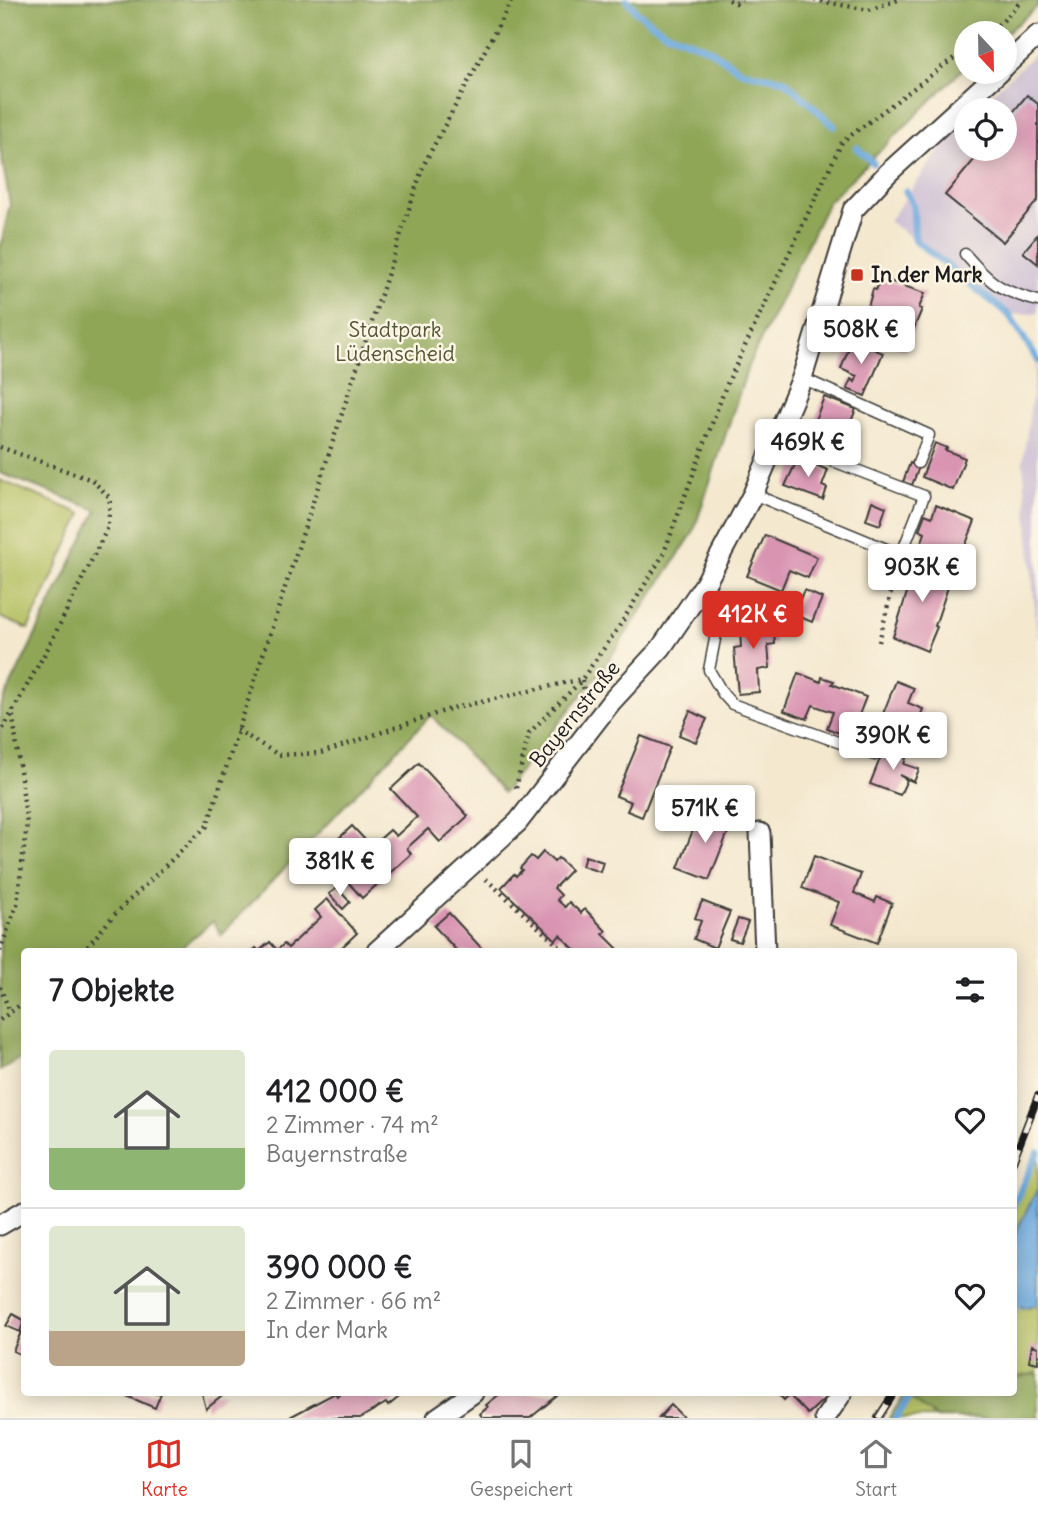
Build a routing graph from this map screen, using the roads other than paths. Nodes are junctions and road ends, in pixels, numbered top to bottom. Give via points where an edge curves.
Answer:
1 (1038, 35) edge
2 (1017, 55) edge
3 (986, 84) edge
4 (965, 254) dead end
5 (1038, 301) edge
6 (803, 378) junction
7 (776, 439) junction
8 (918, 463) dead end
9 (752, 494) junction
10 (705, 584) junction
11 (874, 755) dead end
12 (760, 833) dead end
13 (375, 947) edge
14 (765, 948) edge
15 (21, 1213) edge
16 (0, 1225) edge
17 (468, 1396) edge
18 (840, 1396) edge
19 (436, 1418) edge
20 (825, 1418) edge

1 - 2 street
3 - 6 street, Bayernstraße via 853,210
4 - 5 lane via 986,279
6 - 7 street, Bayernstraße
6 - 8 lane via 929,435
7 - 9 street, Bayernstraße
7 - 9 lane via 923,496 903,550
9 - 10 street, Bayernstraße
10 - 11 lane via 722,603 709,670 732,704
10 - 13 street, Bayernstraße via 661,648 611,702 518,822
12 - 14 street
15 - 16 street
17 - 19 street
18 - 20 street

